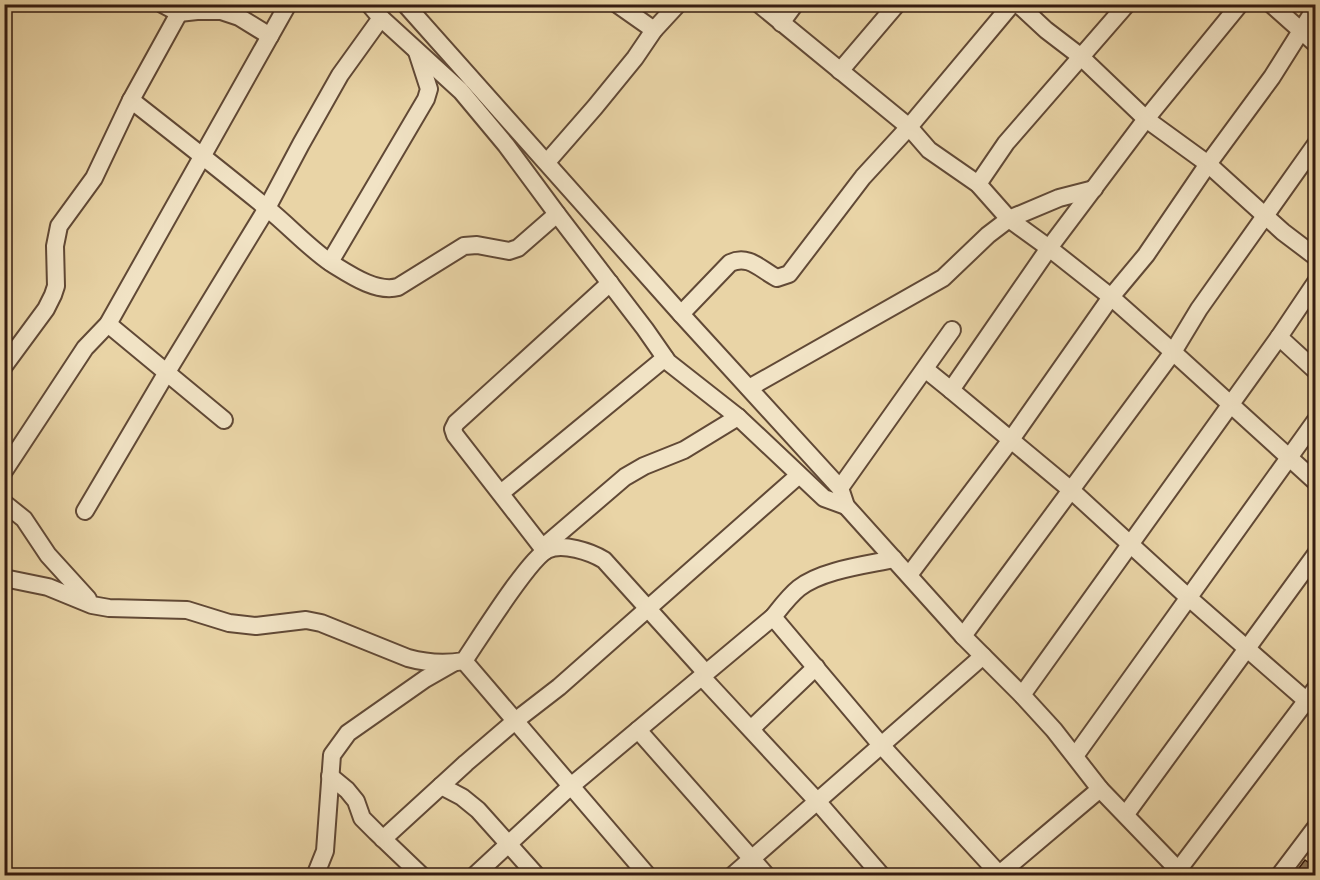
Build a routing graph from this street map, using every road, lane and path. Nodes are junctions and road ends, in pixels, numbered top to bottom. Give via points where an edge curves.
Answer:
1 (162, 4) edge
2 (288, 4) edge
3 (369, 4) edge
4 (405, 4) edge
5 (617, 4) edge
6 (678, 4) edge
7 (759, 4) edge
8 (795, 4) edge
9 (897, 4) edge
10 (1012, 4) edge
11 (1018, 4) edge
12 (1127, 4) edge
13 (1240, 4) edge
14 (1270, 4) edge
15 (1316, 7) edge
16 (181, 9) edge
17 (381, 18) junction
18 (781, 23) junction
19 (654, 30) junction
20 (1299, 31) junction
21 (270, 36) junction
22 (1316, 44) edge
23 (415, 47) junction
24 (1080, 57) junction
25 (840, 71) junction
26 (131, 100) junction
27 (1146, 119) junction
28 (909, 127) junction
29 (1316, 144) edge
30 (202, 156) junction
31 (546, 162) junction
32 (1208, 164) junction
33 (978, 184) junction
34 (1094, 189) junction
35 (267, 208) junction
36 (557, 214) junction
37 (1264, 215) junction
38 (1009, 219) junction
39 (1049, 248) junction
40 (1316, 257) edge
41 (330, 262) junction
42 (1316, 282) edge
43 (610, 283) junction
44 (1111, 297) junction
45 (681, 314) junction
46 (108, 324) junction
47 (952, 330) dead end
48 (1279, 337) junction
49 (1173, 352) junction
50 (665, 358) junction
51 (4, 366) edge
52 (925, 369) junction
53 (1316, 370) edge
54 (167, 372) junction
55 (749, 388) junction
56 (951, 390) junction
57 (1230, 405) junction
58 (738, 417) junction
59 (224, 420) dead end
60 (1316, 420) edge
61 (1010, 441) junction
62 (1289, 457) junction
63 (4, 471) edge
64 (799, 475) junction
65 (1316, 482) edge
66 (840, 488) junction
67 (1071, 490) junction
68 (501, 493) junction
69 (4, 503) edge
70 (846, 506) junction
71 (86, 511) dead end
72 (1132, 544) junction
73 (543, 550) junction
74 (1316, 555) edge
75 (894, 559) junction
76 (909, 575) junction
77 (4, 578) edge
78 (1188, 598) junction
79 (92, 604) junction
80 (648, 607) junction
81 (773, 616) junction
82 (963, 636) junction
83 (1248, 649) junction
84 (983, 656) junction
85 (459, 662) junction
86 (816, 667) junction
87 (704, 675) junction
88 (1022, 695) junction
89 (1312, 699) edge
90 (515, 721) junction
91 (751, 729) junction
92 (638, 730) junction
93 (881, 745) junction
94 (1075, 756) junction
95 (330, 776) junction
96 (441, 786) junction
97 (571, 786) junction
98 (1100, 789) junction
99 (817, 801) junction
100 (1126, 814) junction
101 (1316, 827) edge
102 (383, 839) junction
103 (509, 844) junction
104 (752, 858) junction
105 (1182, 872) edge
106 (998, 875) edge
107 (315, 876) edge
108 (422, 876) edge
109 (474, 876) edge
110 (537, 876) edge
111 (648, 876) edge
112 (732, 876) edge
113 (767, 876) edge
114 (882, 876) edge
115 (1279, 876) edge

1 - 16 street
2 - 21 street
3 - 17 street
4 - 31 street
5 - 19 street
6 - 19 street
7 - 18 street
8 - 18 street
9 - 25 street
10 - 28 street
11 - 24 street
12 - 24 street
13 - 27 street
14 - 20 street
15 - 20 street
16 - 21 street via 221,11
16 - 26 street
17 - 23 street
17 - 35 street via 340,75
18 - 25 street
19 - 31 street via 602,99
20 - 22 street
20 - 32 street via 1272,77
21 - 30 street
23 - 36 street via 484,118
23 - 41 street via 429,89 426,99
24 - 27 street
24 - 33 street via 1006,143
25 - 28 street
26 - 30 street
26 - 51 street via 94,178 59,226 53,295
27 - 32 street
27 - 34 street
28 - 33 street via 929,150
28 - 45 street via 863,177 789,274 777,278 738,259
29 - 37 street
30 - 35 street
30 - 46 street
31 - 45 street
32 - 37 street
32 - 44 street via 1146,255
33 - 38 street
34 - 38 street via 1059,198
34 - 39 street
35 - 41 street
35 - 54 street
36 - 41 street via 518,248 509,251 464,246 392,289 369,283
36 - 43 street
37 - 40 street
37 - 49 street
38 - 39 street
38 - 55 street via 943,278
39 - 44 street
39 - 56 street
42 - 48 street
43 - 50 street
43 - 68 street via 453,429
44 - 49 street
44 - 61 street
45 - 55 street
46 - 54 street
46 - 63 street via 85,348
47 - 52 street
48 - 53 street
48 - 57 street
49 - 57 street
49 - 67 street
50 - 58 street
50 - 68 street
52 - 56 street
52 - 66 street
54 - 59 street
54 - 71 street
55 - 66 street
56 - 61 street
57 - 62 street
57 - 72 street
58 - 64 street
58 - 73 street via 684,450 625,477
60 - 62 street
61 - 67 street
61 - 76 street
62 - 65 street
62 - 78 street
64 - 70 street via 824,498
64 - 80 street
66 - 70 street
67 - 72 street
67 - 82 street
68 - 73 street
69 - 79 street via 24,519 48,555
70 - 75 street
72 - 78 street
72 - 88 street
73 - 80 street via 594,553
73 - 85 street
74 - 83 street
75 - 76 street
75 - 81 street via 840,570 805,584
76 - 82 street
77 - 79 street via 48,587
78 - 83 street
78 - 94 street
79 - 85 street via 187,610 229,623 256,626 306,620 422,662
80 - 87 street
80 - 90 street
81 - 86 street
81 - 87 street
82 - 84 street
83 - 89 street
83 - 100 street
84 - 88 street
84 - 93 street
85 - 90 street
85 - 95 street via 425,679 348,733 332,755
86 - 91 street
86 - 93 street
87 - 91 street
87 - 92 street
88 - 94 street
89 - 105 street
90 - 96 street
90 - 97 street
91 - 99 street
92 - 97 street
92 - 104 street
93 - 99 street
93 - 106 street
94 - 98 street
95 - 102 street via 347,790 362,818
95 - 107 street via 325,851
96 - 102 street
96 - 103 street via 478,810
97 - 103 street
97 - 111 street
98 - 100 street
98 - 106 street
99 - 104 street
99 - 114 street
100 - 105 street
101 - 115 street
102 - 108 street
103 - 109 street
103 - 110 street
104 - 112 street
104 - 113 street

